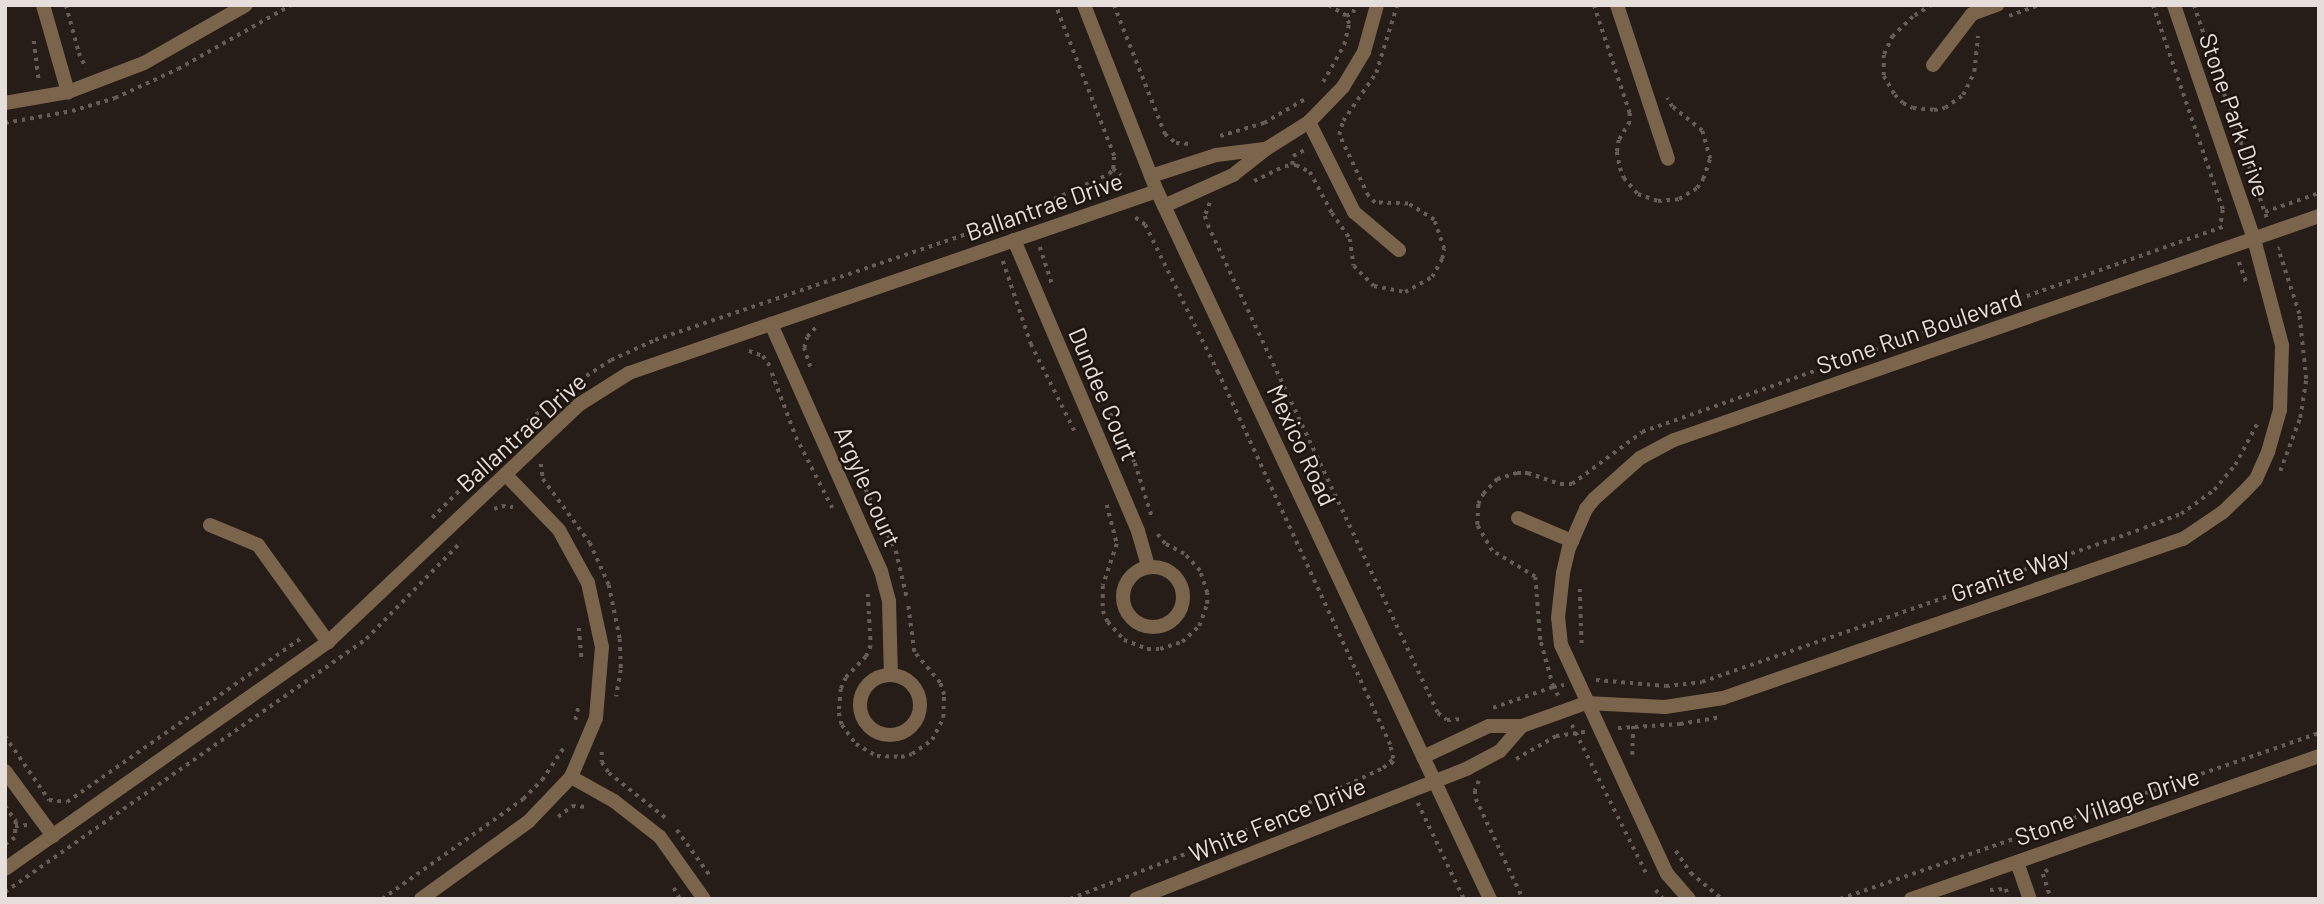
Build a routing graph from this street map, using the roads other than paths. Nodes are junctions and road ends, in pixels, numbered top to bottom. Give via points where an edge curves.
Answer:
1 (43, 5) edge
2 (246, 5) edge
3 (1084, 5) edge
4 (1377, 5) edge
5 (1616, 5) edge
6 (1997, 5) edge
7 (2174, 5) edge
8 (1933, 65) dead end
9 (68, 92) junction
10 (5, 103) edge
11 (1310, 122) junction
12 (1266, 149) junction
13 (1668, 159) dead end
14 (1151, 176) junction
15 (1157, 191) junction
16 (1164, 206) junction
17 (2319, 216) edge
18 (2254, 239) junction
19 (1014, 240) junction
20 (1399, 250) dead end
21 (771, 324) junction
22 (506, 475) junction
23 (1518, 518) dead end
24 (210, 526) dead end
25 (1572, 541) junction
26 (1147, 568) junction
27 (328, 642) junction
28 (891, 675) junction
29 (1586, 703) junction
30 (1522, 726) junction
31 (2319, 755) edge
32 (1423, 757) junction
33 (5, 771) edge
34 (571, 777) junction
35 (1435, 781) junction
36 (53, 835) junction
37 (2017, 862) junction
38 (5, 869) edge
39 (421, 899) edge
40 (704, 899) edge
41 (1136, 899) edge
42 (1490, 899) edge
43 (1689, 899) edge
44 (1911, 899) edge
45 (2030, 899) edge

1 - 9 street
2 - 9 street via 144,63
3 - 14 street, Mexico Road
4 - 11 street via 1364,52 1343,87
5 - 13 street
6 - 8 street via 1972,14
7 - 18 street, Stone Park Drive
9 - 10 street
11 - 12 street
11 - 20 street via 1354,212
12 - 14 street via 1216,155
12 - 16 street via 1233,175
14 - 15 street, Mexico Road
15 - 16 street, Mexico Road
15 - 19 street, Ballantrae Drive
16 - 32 street, Mexico Road
17 - 18 street, Stone Run Boulevard
18 - 25 street, Stone Run Boulevard via 1674,440 1615,478 1586,509
18 - 29 street, Granite Way via 2282,345 2280,410 2256,479 2223,512 2183,539 1723,698 1665,707
19 - 21 street, Ballantrae Drive
19 - 26 street, Dundee Court via 1138,531
21 - 22 street, Ballantrae Drive via 629,373 580,404
21 - 28 street, Argyle Court via 881,571 890,601
22 - 27 street, Ballantrae Drive
22 - 34 street via 559,530 588,583 602,647 596,718
23 - 25 street
24 - 27 street via 258,545
25 - 29 street, Stone Run Boulevard via 1560,587 1558,618 1561,645
26 - 26 street via 1125,584 1123,603 1140,625 1159,627 1169,623 1182,607 1181,586 1167,571
27 - 36 street, Ballantrae Drive
28 - 28 street via 868,684 860,701 864,719 887,735 914,723 921,704 913,685
29 - 30 street, Granite Way
29 - 43 street via 1667,874
30 - 32 street, Granite Way via 1489,726
30 - 35 street, Granite Way via 1500,751
31 - 37 street, Stone Village Drive
32 - 35 street, Mexico Road
33 - 36 street
34 - 39 street via 529,821
34 - 40 street via 614,801 660,837
35 - 41 street, White Fence Drive
35 - 42 street, Mexico Road
36 - 38 street, Ballantrae Drive
37 - 44 street, Stone Village Drive
37 - 45 street

